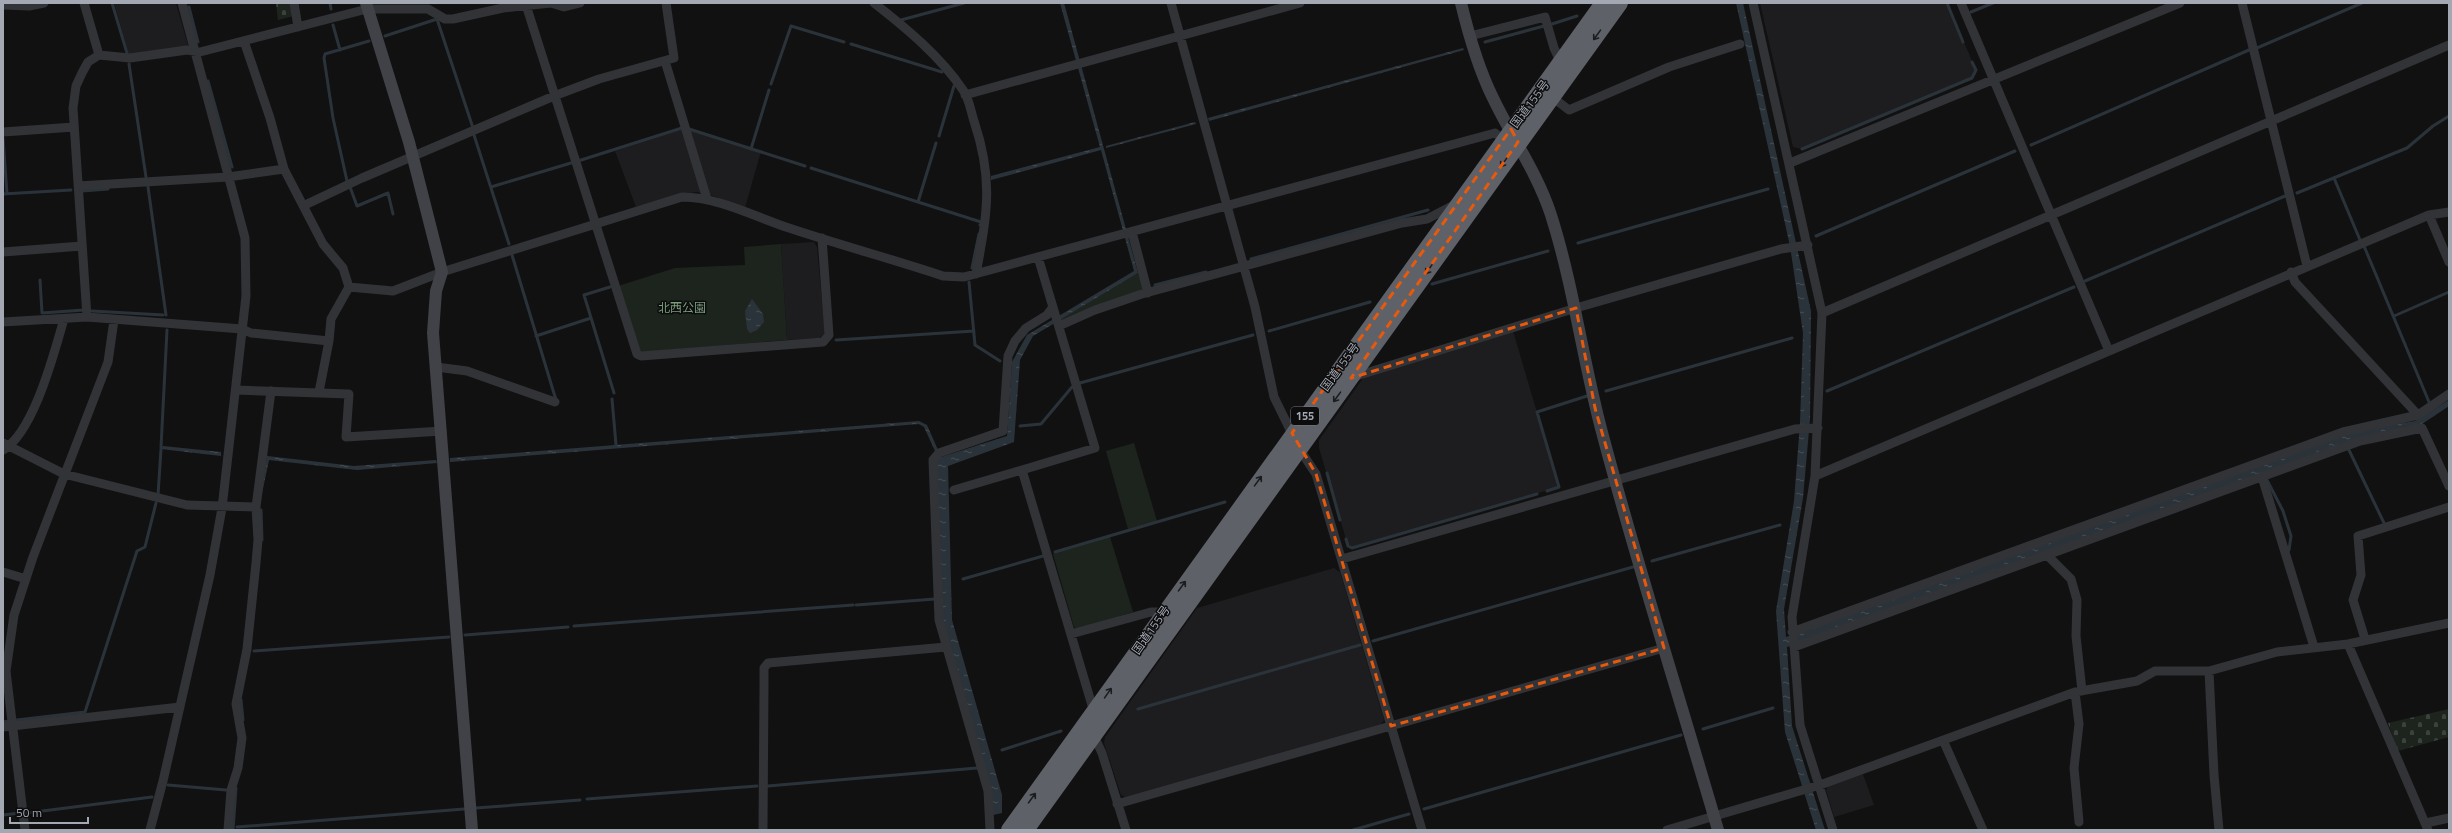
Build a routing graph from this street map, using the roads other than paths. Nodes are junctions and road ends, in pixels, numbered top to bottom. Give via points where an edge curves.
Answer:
1 (44, 3) edge
2 (84, 3) edge
3 (182, 3) edge
4 (294, 3) edge
5 (580, 3) edge
6 (666, 3) edge
7 (874, 3) edge
8 (1171, 3) edge
9 (1300, 3) edge
10 (1461, 3) edge
11 (1603, 3) edge
12 (1620, 3) edge
13 (1753, 3) edge
14 (1961, 3) edge
15 (2180, 3) edge
16 (2242, 3) edge
17 (520, 5) edge
18 (3, 6) edge
19 (366, 6) edge
20 (298, 27) junction
21 (1180, 36) junction
22 (1470, 36) junction
23 (244, 41) junction
24 (1740, 44) dead end
25 (2449, 45) edge
26 (194, 52) junction
27 (99, 55) junction
28 (665, 61) junction
29 (1561, 63) junction
30 (1995, 81) junction
31 (965, 95) junction
32 (554, 96) junction
33 (1552, 97) junction
34 (2271, 121) junction
35 (74, 127) junction
36 (3, 132) edge
37 (1511, 137) junction
38 (412, 156) junction
39 (1790, 163) junction
40 (284, 168) junction
41 (228, 176) junction
42 (78, 186) junction
43 (708, 199) junction
44 (1459, 203) junction
45 (305, 205) junction
46 (1227, 205) junction
47 (2449, 212) edge
48 (2051, 215) junction
49 (2429, 215) junction
50 (594, 225) junction
51 (1128, 233) junction
52 (822, 238) junction
53 (82, 246) junction
54 (1806, 246) junction
55 (3, 252) edge
56 (1038, 258) junction
57 (2449, 262) edge
58 (1244, 266) junction
59 (2307, 266) junction
60 (442, 272) junction
61 (2291, 272) junction
62 (976, 274) junction
63 (349, 287) junction
64 (1148, 293) junction
65 (1576, 308) junction
66 (1822, 313) junction
67 (87, 317) junction
68 (1056, 318) junction
69 (64, 319) junction
70 (114, 320) junction
71 (3, 322) edge
72 (242, 329) junction
73 (329, 341) junction
74 (2109, 350) junction
75 (436, 367) junction
76 (1351, 378) junction
77 (236, 390) junction
78 (271, 391) junction
79 (319, 392) junction
80 (2449, 394) edge
81 (555, 402) dead end
82 (2419, 421) junction
83 (1814, 428) junction
84 (442, 431) junction
85 (1292, 433) junction
86 (5, 447) edge
87 (1300, 450) junction
88 (1022, 470) junction
89 (64, 474) junction
90 (1815, 476) junction
91 (2262, 477) junction
92 (1615, 481) junction
93 (2449, 486) edge
94 (954, 490) dead end
95 (2449, 507) edge
96 (222, 508) junction
97 (256, 508) junction
98 (2047, 555) junction
99 (1342, 559) junction
100 (3, 572) edge
101 (26, 579) junction
102 (1164, 612) junction
103 (2449, 623) edge
104 (1792, 633) junction
105 (1071, 634) junction
106 (2365, 639) junction
107 (2348, 644) junction
108 (1794, 646) junction
109 (946, 647) junction
110 (2314, 647) junction
111 (1664, 648) junction
112 (2209, 671) junction
113 (2078, 691) junction
114 (180, 707) junction
115 (1094, 712) junction
116 (13, 726) junction
117 (1391, 726) junction
118 (3, 727) edge
119 (1094, 736) junction
120 (1943, 740) junction
121 (1817, 786) junction
122 (1117, 804) junction
123 (1714, 816) junction
124 (2449, 818) edge
125 (2079, 822) dead end
126 (2427, 826) edge
127 (25, 830) edge
128 (150, 830) edge
129 (228, 830) edge
130 (472, 830) edge
131 (763, 830) edge
132 (990, 830) edge
133 (1009, 830) edge
134 (1026, 830) edge
135 (1126, 830) edge
136 (1422, 830) edge
137 (1667, 830) edge
138 (1718, 830) edge
139 (1833, 830) edge
140 (1983, 830) edge
141 (2219, 830) edge

1 - 18 street
2 - 27 street
3 - 26 street
4 - 20 street
5 - 17 street via 564,7 551,3
6 - 28 street via 674,58
7 - 31 street via 928,50
8 - 21 street
9 - 21 street
10 - 22 street
11 - 29 highway, 国道155号 / 155
12 -> 33 highway, 国道155号 / 155
13 - 39 street
14 - 30 street
15 - 30 street
16 - 34 street
17 - 19 street via 453,20 445,19 428,9
17 - 32 street
19 - 20 street
19 - 38 street
20 - 23 street
21 - 31 street
21 - 46 street
22 - 29 street via 1545,16
22 - 37 street via 1474,53
23 - 26 street
23 - 40 street
24 - 33 street via 1669,67 1569,110
25 - 34 street
26 - 27 street via 187,50 130,58
26 - 41 street
27 - 35 street via 88,62 76,86 72,108
28 - 32 street via 599,79
28 - 43 street
29 - 37 highway, 国道155号 / 155
30 - 39 street
30 - 48 street
31 - 62 street via 987,167 985,224
32 - 38 street
32 - 50 street
33 - 37 highway, 国道155号 / 155
34 - 48 street
34 - 59 street
35 - 36 street
35 - 42 street
37 - 44 highway, 国道155号 / 155
37 - 46 street via 1494,133
37 - 65 street via 1537,177 1551,215
37 -> 76 highway, 国道155号 / 155
38 - 45 street
38 - 60 street
39 - 54 street
40 - 41 street
40 - 45 street
41 - 42 street
41 - 72 street via 245,238 246,296
42 - 53 street
43 - 50 street via 682,197
43 - 52 street
44 - 58 street via 1427,219 1402,223
44 - 85 highway, 国道155号 / 155
45 - 63 street via 323,244 343,268
46 - 51 street
46 - 58 street
47 - 49 street
48 - 66 street
48 - 74 street
49 - 57 street
49 - 59 street
50 - 52 street via 635,352 641,356 822,342 830,335
50 - 60 street
51 - 56 street
51 - 64 street
52 - 62 street via 943,276
53 - 55 street
53 - 67 street
54 - 65 street via 1781,249
54 - 66 street
56 - 62 street
56 - 68 street
58 - 64 street
58 - 85 street via 1274,397
59 - 61 street
60 - 63 street via 393,291
60 - 75 street via 436,291 433,332
61 - 74 street
61 - 82 street via 2296,282
63 - 73 street via 331,319
64 - 68 street via 1095,310
65 - 76 street
65 - 92 street via 1596,408
66 - 83 street
67 - 69 street
67 - 70 street
68 - 88 street via 1096,448
68 - 109 street via 1047,315 1026,328 1015,341 1008,356 1003,431 948,452 938,453 932,460 939,620
69 - 71 street
69 - 86 street via 44,385 27,420
70 - 72 street
70 - 89 street via 108,362
72 - 73 street via 251,333
72 - 77 street
73 - 79 street
74 - 90 street
75 - 81 street via 467,371
75 - 84 street
76 -> 87 highway, 国道155号 / 155
77 - 78 street
77 - 96 street
78 - 79 street
78 - 97 street
79 - 84 street via 349,394 346,437
80 - 82 street
82 - 91 street
82 - 93 street
82 - 104 street via 2342,432
83 - 90 street
83 - 92 street via 1795,428
84 - 130 street
85 - 87 street
102 -> 85 highway, 国道155号 / 155
86 - 89 street
87 - 99 street via 1316,474
87 - 119 highway, 国道155号 / 155
88 - 94 street
88 - 105 street
89 - 96 street via 187,505
89 - 101 street
90 - 104 street via 1792,617
91 - 98 street
91 - 110 street
92 - 99 street
92 - 111 street
95 - 106 street via 2358,536 2361,575 2353,600
96 - 97 street
96 - 114 street via 210,575
97 - 129 street via 256,563 247,649 236,704 242,738 238,768 231,790
98 - 108 street
98 - 113 street via 2071,579 2077,600
99 - 117 street
100 - 101 street
101 - 116 street via 14,615 6,671
102 - 105 street via 1151,612
115 -> 102 highway, 国道155号 / 155
103 - 106 street
104 - 108 street
105 - 115 street
106 - 107 street
107 - 110 street
107 - 126 street
108 - 121 street via 1800,725
109 - 131 street via 768,663 764,668
109 - 132 street via 988,791
110 - 112 street via 2277,652
111 - 117 street
111 - 123 street
112 - 113 street via 2155,671 2136,681
112 - 141 street
113 - 120 street
113 - 125 street via 2079,724 2074,768
114 - 116 street
114 - 128 street
133 -> 115 highway, 国道155号 / 155
116 - 118 street
116 - 127 street
117 - 122 street
117 - 136 street
119 - 122 street via 1102,753
119 - 134 highway, 国道155号 / 155
120 - 121 street
120 - 140 street
121 - 123 street
121 - 139 street
122 - 135 street
123 - 137 street
123 - 138 street
124 - 126 street

